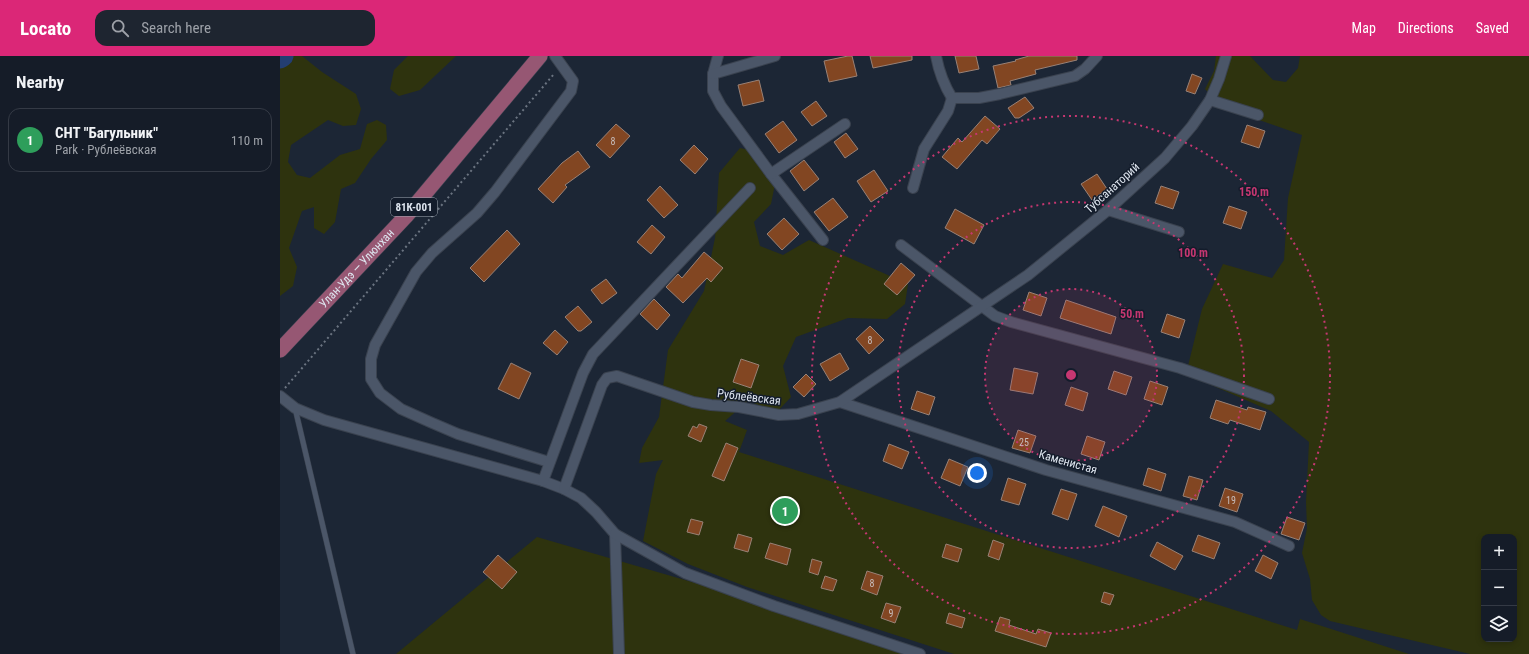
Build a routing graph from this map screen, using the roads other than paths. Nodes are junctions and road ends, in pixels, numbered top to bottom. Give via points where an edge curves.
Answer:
1 (540, 56) edge
2 (555, 56) edge
3 (718, 56) edge
4 (775, 56) edge
5 (936, 56) edge
6 (1096, 56) edge
7 (1225, 56) edge
8 (713, 74) junction
9 (952, 98) junction
10 (1210, 100) junction
11 (1258, 115) dead end
12 (845, 124) dead end
13 (771, 174) junction
14 (750, 188) dead end
15 (913, 188) dead end
16 (1108, 210) junction
17 (1179, 232) dead end
18 (823, 240) dead end
19 (901, 245) dead end
20 (981, 307) junction
21 (280, 350) edge
22 (283, 392) edge
23 (1269, 398) dead end
24 (840, 402) junction
25 (295, 408) junction
26 (549, 462) junction
27 (542, 481) junction
28 (564, 489) junction
29 (615, 534) junction
30 (1289, 546) dead end
31 (353, 654) edge
32 (619, 654) edge
33 (920, 654) edge

1 - 21 main road, Улан-Удэ — Улюнхан / 81К-001 via 407,215
2 - 26 street via 573,81 571,91 495,192 416,272 375,345 371,359 371,379 380,393 401,409 458,434
3 - 8 street
4 - 8 street
5 - 9 street via 944,85
6 - 9 street via 1075,76 979,98
7 - 10 street, Тубсанаторий
8 - 13 street via 713,91 721,106
9 - 15 street via 948,111 924,150
10 - 11 street
10 - 16 street, Тубсанаторий via 1165,158
12 - 13 street
13 - 18 street
14 - 26 street via 593,354 583,373
16 - 17 street
16 - 20 street, Тубсанаторий via 1028,275
19 - 20 street
20 - 23 street via 1011,322 1180,368
20 - 24 street, Рублеёвская
22 - 25 street
24 - 28 street, Рублеёвская via 798,414 779,415 693,402 617,376 607,378 602,385
24 - 30 street, Каменистая via 1046,470 1235,522
25 - 27 street via 324,420
25 - 31 lane
26 - 27 street
27 - 28 street
28 - 29 street via 581,498
29 - 32 street
29 - 33 street via 686,573 774,606

